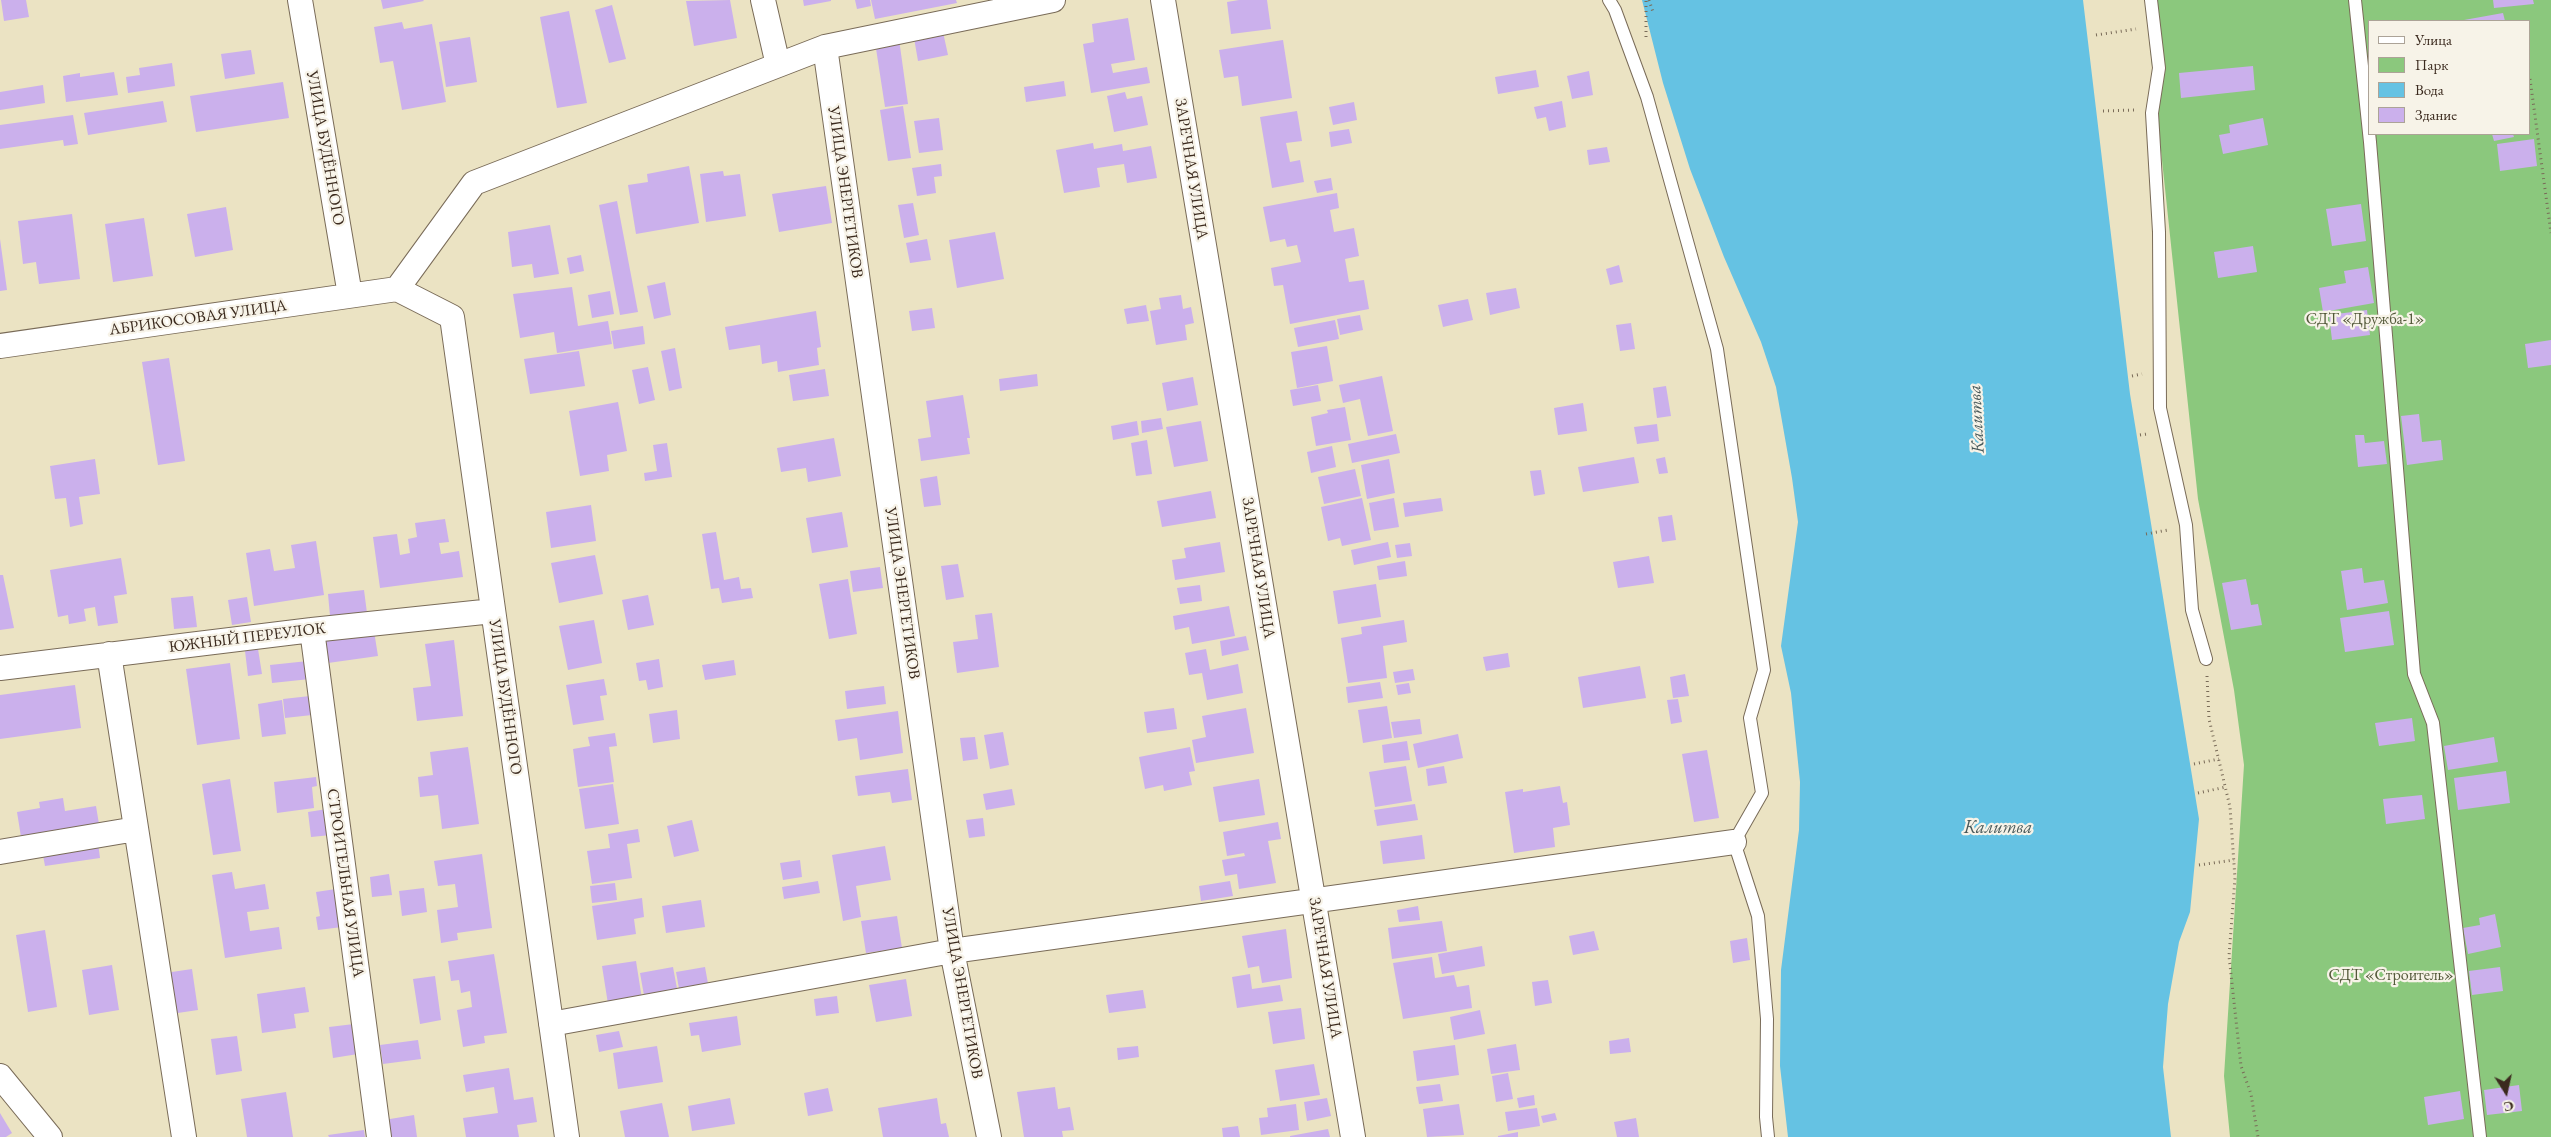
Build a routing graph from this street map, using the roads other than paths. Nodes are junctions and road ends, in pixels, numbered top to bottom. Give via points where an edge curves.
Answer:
1 (300, 0) edge
2 (763, 0) edge
3 (1053, 0) edge
4 (1163, 0) edge
5 (1609, 0) edge
6 (2151, 0) edge
7 (2355, 0) edge
8 (825, 47) junction
9 (778, 66) junction
10 (2368, 124) edge
11 (2369, 135) edge
12 (397, 289) junction
13 (350, 296) junction
14 (0, 346) edge
15 (493, 611) junction
16 (312, 630) junction
17 (109, 654) junction
18 (2206, 659) road end
19 (0, 668) edge
20 (136, 829) junction
21 (1734, 842) junction
22 (0, 852) edge
23 (1314, 901) junction
24 (952, 951) junction
25 (551, 1024) junction
26 (0, 1076) edge
27 (50, 1137) edge
28 (184, 1137) edge
29 (379, 1137) edge
30 (567, 1137) edge
31 (989, 1137) edge
32 (1353, 1137) edge
33 (1768, 1137) edge
34 (2480, 1137) edge

1 - 13 street, УЛИЦА БУДЁННОГО
2 - 9 street
3 - 8 street
4 - 23 street, ЗАРЕЧНАЯ УЛИЦА
5 - 21 lane via 1647,97 1715,340 1722,378 1764,670 1750,718 1762,793
6 - 18 lane via 2159,68 2152,113 2159,232 2160,408 2186,525 2192,610
7 - 10 lane
8 - 9 street
8 - 24 street, УЛИЦА ЭНЕРГЕТИКОВ
9 - 12 street via 474,183
11 - 34 lane via 2414,674 2432,723
12 - 13 street, АБРИКОСОВАЯ УЛИЦА
12 - 15 street, УЛИЦА БУДЁННОГО via 452,317
13 - 14 street, АБРИКОСОВАЯ УЛИЦА
15 - 16 street, ЮЖНЫЙ ПЕРЕУЛОК
15 - 25 street, УЛИЦА БУДЁННОГО
16 - 17 street, ЮЖНЫЙ ПЕРЕУЛОК
16 - 29 street, СТРОИТЕЛЬНАЯ УЛИЦА
17 - 19 street, ЮЖНЫЙ ПЕРЕУЛОК
17 - 20 street
20 - 22 street
20 - 28 street
21 - 23 street
21 - 33 lane via 1758,916 1767,1019
23 - 24 street
23 - 32 street, ЗАРЕЧНАЯ УЛИЦА
24 - 25 street
24 - 31 street, УЛИЦА ЭНЕРГЕТИКОВ
25 - 30 street, УЛИЦА БУДЁННОГО
26 - 27 street

